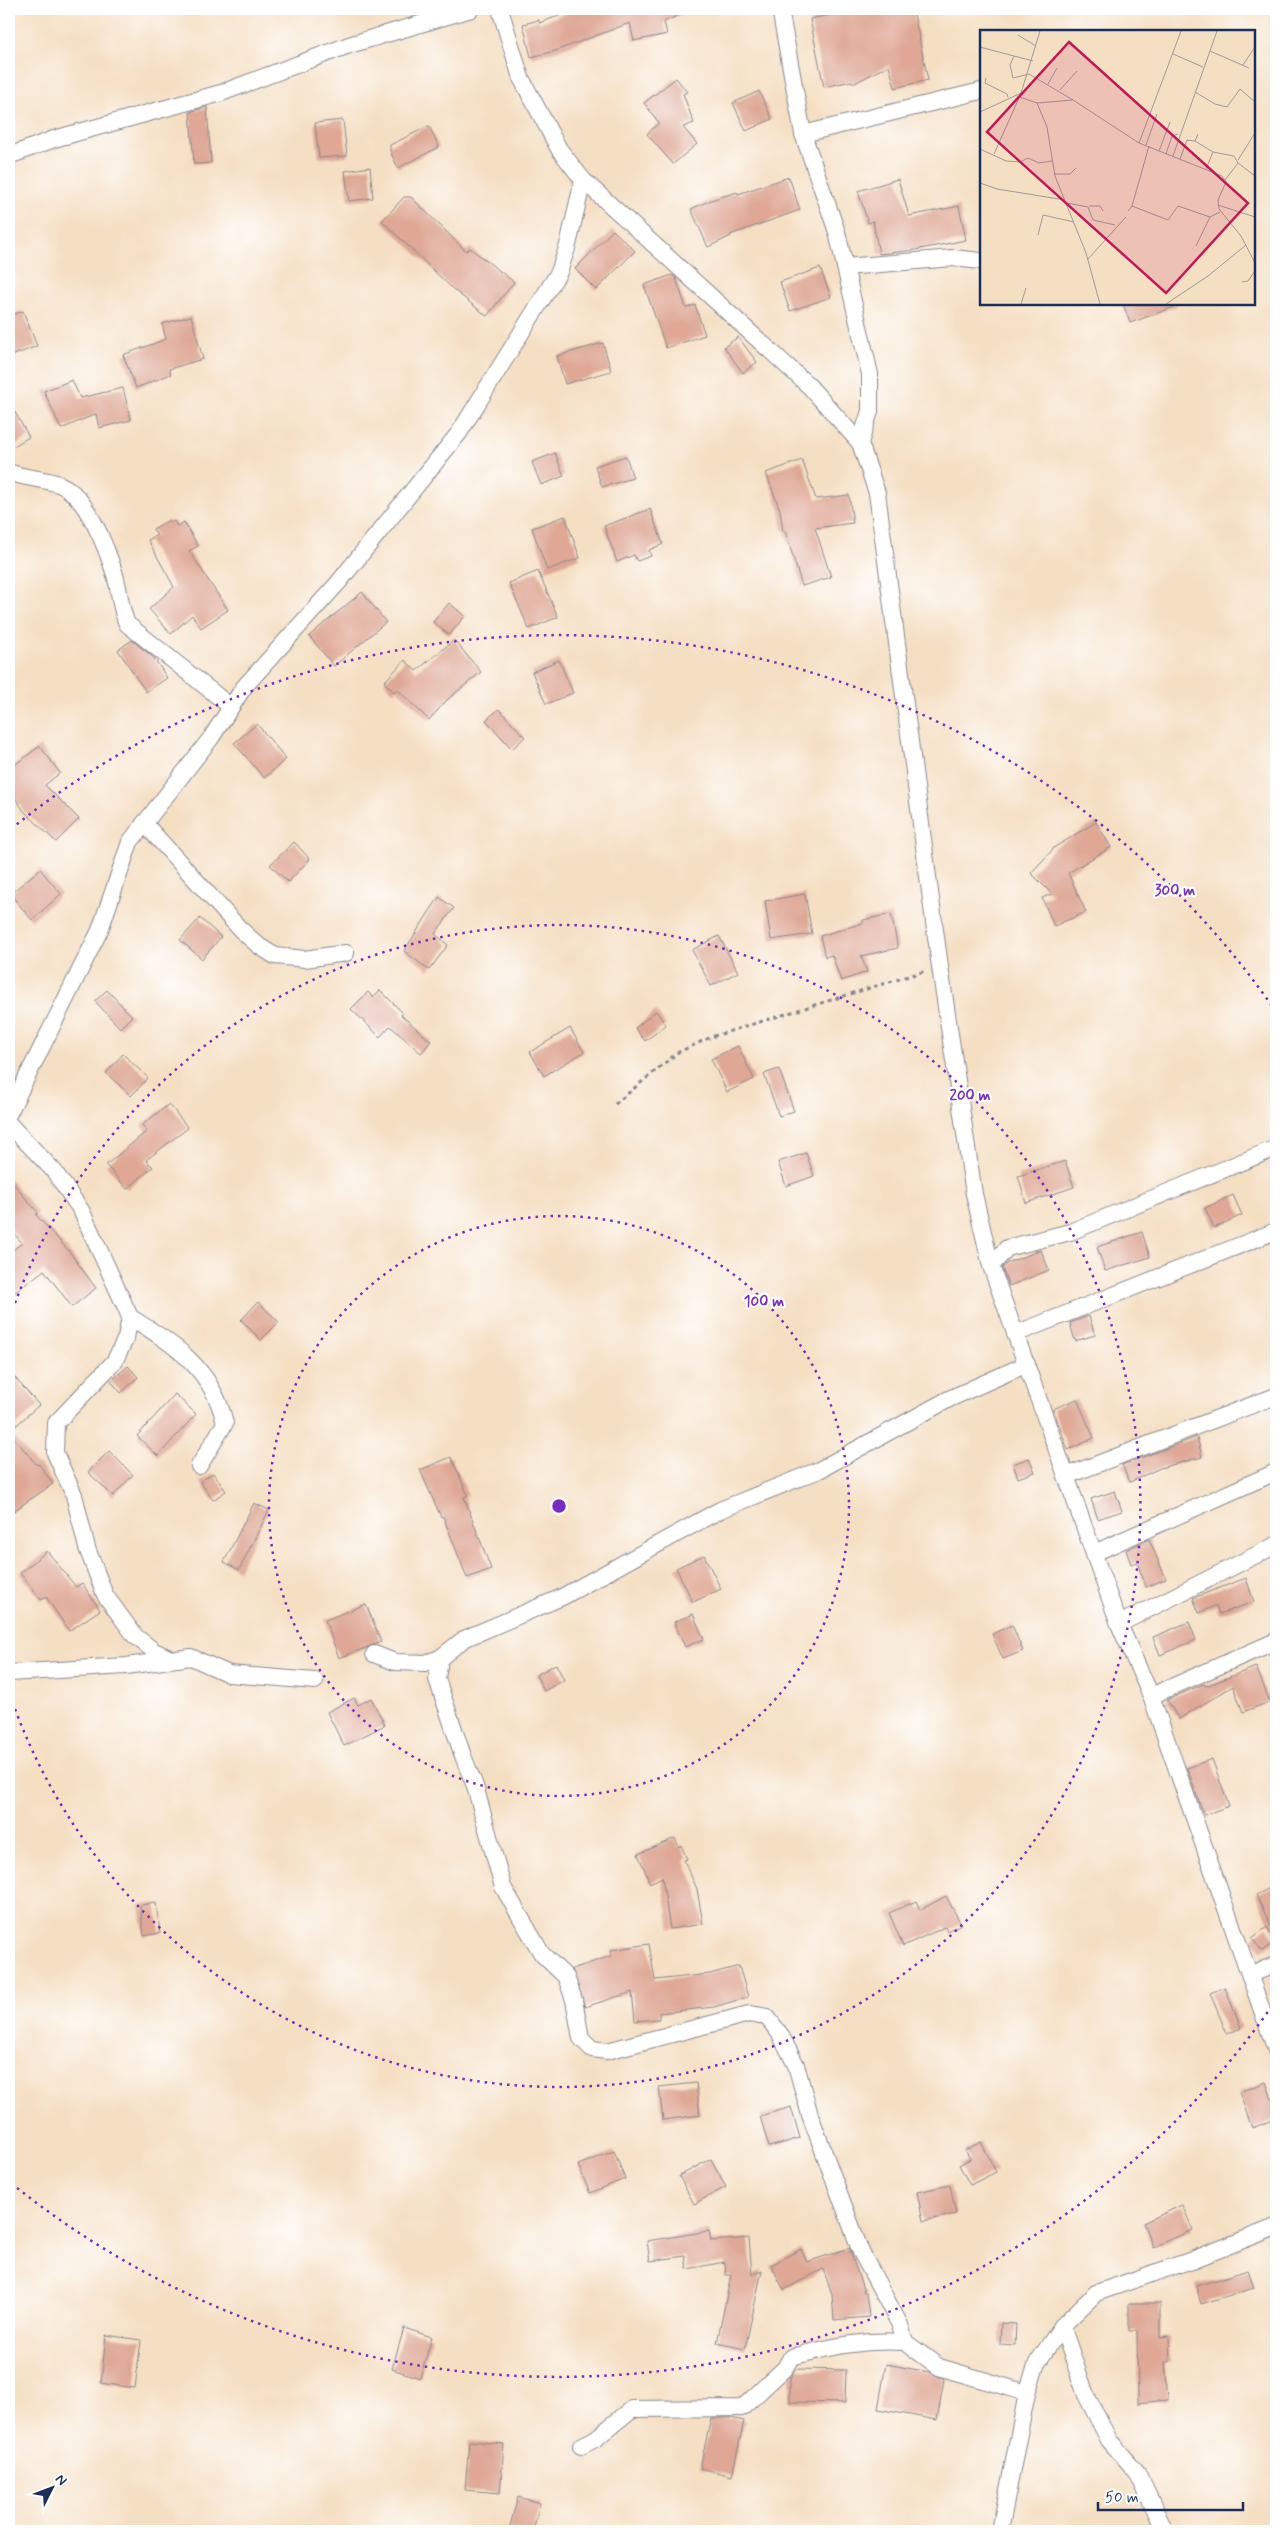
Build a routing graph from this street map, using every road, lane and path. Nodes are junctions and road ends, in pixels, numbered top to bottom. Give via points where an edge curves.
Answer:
1 (471, 9) edge
2 (500, 9) edge
3 (780, 9) edge
4 (980, 91) edge
5 (803, 134) junction
6 (9, 156) edge
7 (583, 180) junction
8 (980, 261) edge
9 (845, 267) junction
10 (860, 443) junction
11 (9, 472) edge
12 (230, 706) junction
13 (144, 823) junction
14 (346, 953) dead end
15 (940, 967) junction
16 (14, 1084) edge
17 (615, 1104) dead end
18 (9, 1112) edge
19 (9, 1124) edge
20 (1276, 1148) edge
21 (1276, 1231) edge
22 (983, 1232) junction
23 (1006, 1248) junction
24 (991, 1266) junction
25 (130, 1317) junction
26 (1015, 1334) junction
27 (1028, 1364) junction
28 (1276, 1396) edge
29 (199, 1466) dead end
30 (1276, 1472) edge
31 (1066, 1476) junction
32 (1276, 1546) edge
33 (1094, 1553) junction
34 (1119, 1624) junction
35 (1276, 1641) edge
36 (374, 1654) dead end
37 (440, 1658) junction
38 (171, 1659) junction
39 (9, 1673) edge
40 (315, 1681) dead end
41 (1151, 1696) junction
42 (1276, 1964) edge
43 (1250, 1974) junction
44 (1276, 2050) edge
45 (1276, 2227) edge
46 (1062, 2326) junction
47 (905, 2342) junction
48 (1027, 2393) junction
49 (581, 2446) dead end
50 (1000, 2531) edge
51 (1165, 2531) edge

1 - 6 street via 349,45 221,93 54,139
2 - 7 street via 521,78 559,149
3 - 5 street
4 - 5 street
5 - 9 street via 837,232
7 - 10 street via 809,386
7 - 12 street via 559,272 459,433 338,583
8 - 9 street via 953,258
9 - 10 street via 870,374 870,411
10 - 15 street via 877,493
11 - 12 street via 62,485 80,500 92,518 115,576 127,624
12 - 13 street via 211,738
13 - 14 street via 258,946 275,956 305,959
13 - 16 street via 130,842 100,930 44,1046
15 - 17 path via 711,1037 671,1057
15 - 22 street via 974,1194
16 - 18 street
19 - 25 street via 54,1171 81,1210
20 - 23 street via 1070,1232
21 - 26 street
22 - 23 street
22 - 24 street
23 - 24 street
24 - 26 street
25 - 29 street via 177,1346 203,1375 220,1401 225,1423
25 - 38 street via 126,1338 114,1362 56,1423 55,1453 74,1495 87,1548 105,1594 135,1636
26 - 27 street
27 - 31 street
27 - 37 street via 941,1403 819,1470 720,1510 562,1597 464,1639
28 - 31 street
30 - 33 street
31 - 33 street
32 - 34 street
33 - 34 street
34 - 41 street
35 - 41 street
36 - 37 street via 395,1662 425,1663
37 - 47 street via 437,1679 475,1786 503,1887 542,1954 566,1977 581,2038 592,2050 607,2051 750,2014 767,2017 796,2065 810,2115 861,2252 900,2325
38 - 39 street via 126,1666
38 - 40 street via 191,1658 229,1674
41 - 43 street
42 - 43 street
43 - 44 street
45 - 46 street via 1096,2293
46 - 48 street via 1037,2363
46 - 51 street via 1086,2395 1101,2425 1109,2440 1137,2472
47 - 48 street via 939,2367
47 - 49 street via 876,2340 832,2346 790,2357 784,2368 742,2408 632,2408 595,2439
48 - 50 street

